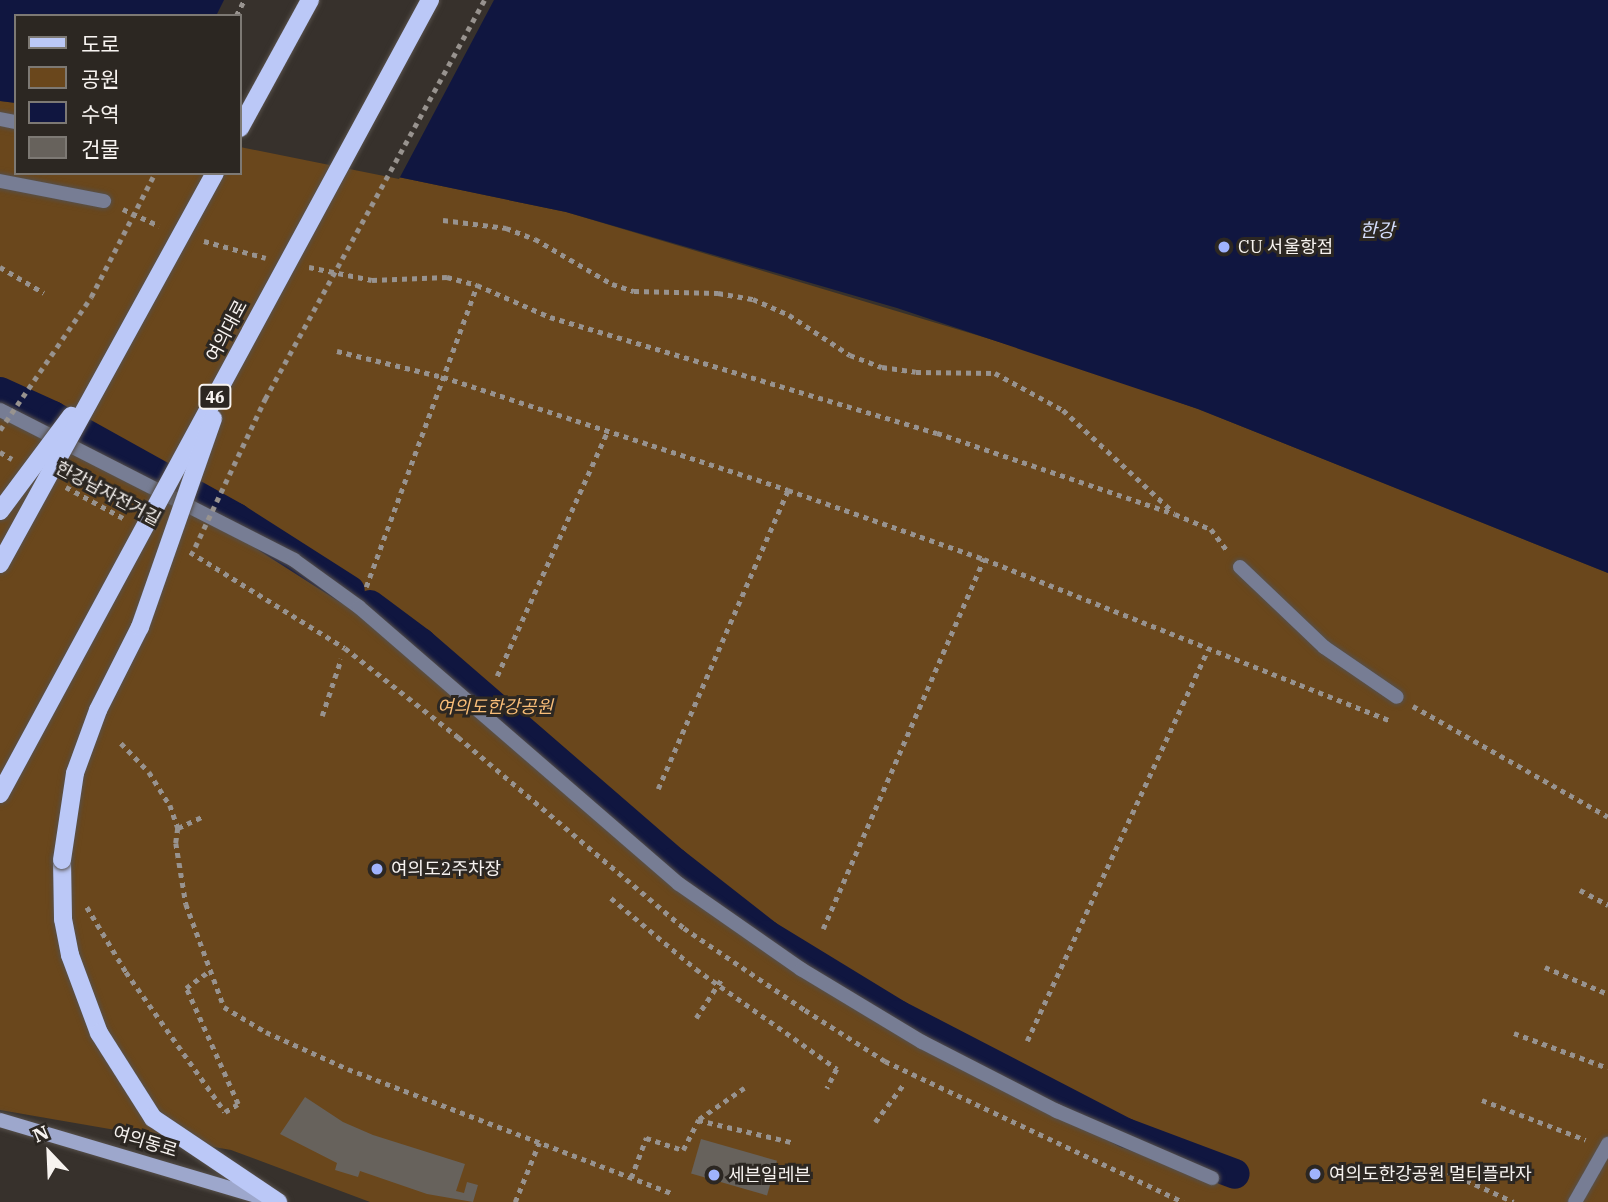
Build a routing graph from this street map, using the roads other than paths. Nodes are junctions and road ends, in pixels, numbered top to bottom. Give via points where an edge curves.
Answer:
1 (310, 0) edge
2 (430, 0) edge
3 (242, 124) edge
4 (214, 175) edge
5 (0, 181) edge
6 (104, 201) road end
7 (111, 363) junction
8 (232, 366) junction
9 (0, 410) edge
10 (0, 511) edge
11 (0, 564) edge
12 (1240, 568) road end
13 (1396, 697) road end
14 (0, 794) edge
15 (0, 1120) edge
16 (1607, 1146) edge
17 (1212, 1178) dead end
18 (278, 1202) edge
19 (1575, 1202) edge

1 - 3 main road
2 - 8 main road, 여의대로 / 46, bridge
4 - 7 main road, bridge
5 - 6 street
7 - 10 main road, bridge
7 - 11 main road, bridge
8 - 14 main road, 여의대로 / 46, bridge
8 - 18 main road, 46, bridge via 140,627 98,710 75,772 62,860 62,897 70,956 99,1033 153,1118
9 - 17 street via 294,560 359,607 679,884 801,969 922,1042 1057,1111
12 - 13 street via 1324,647
15 - 18 main road, 여의동로
16 - 19 street

